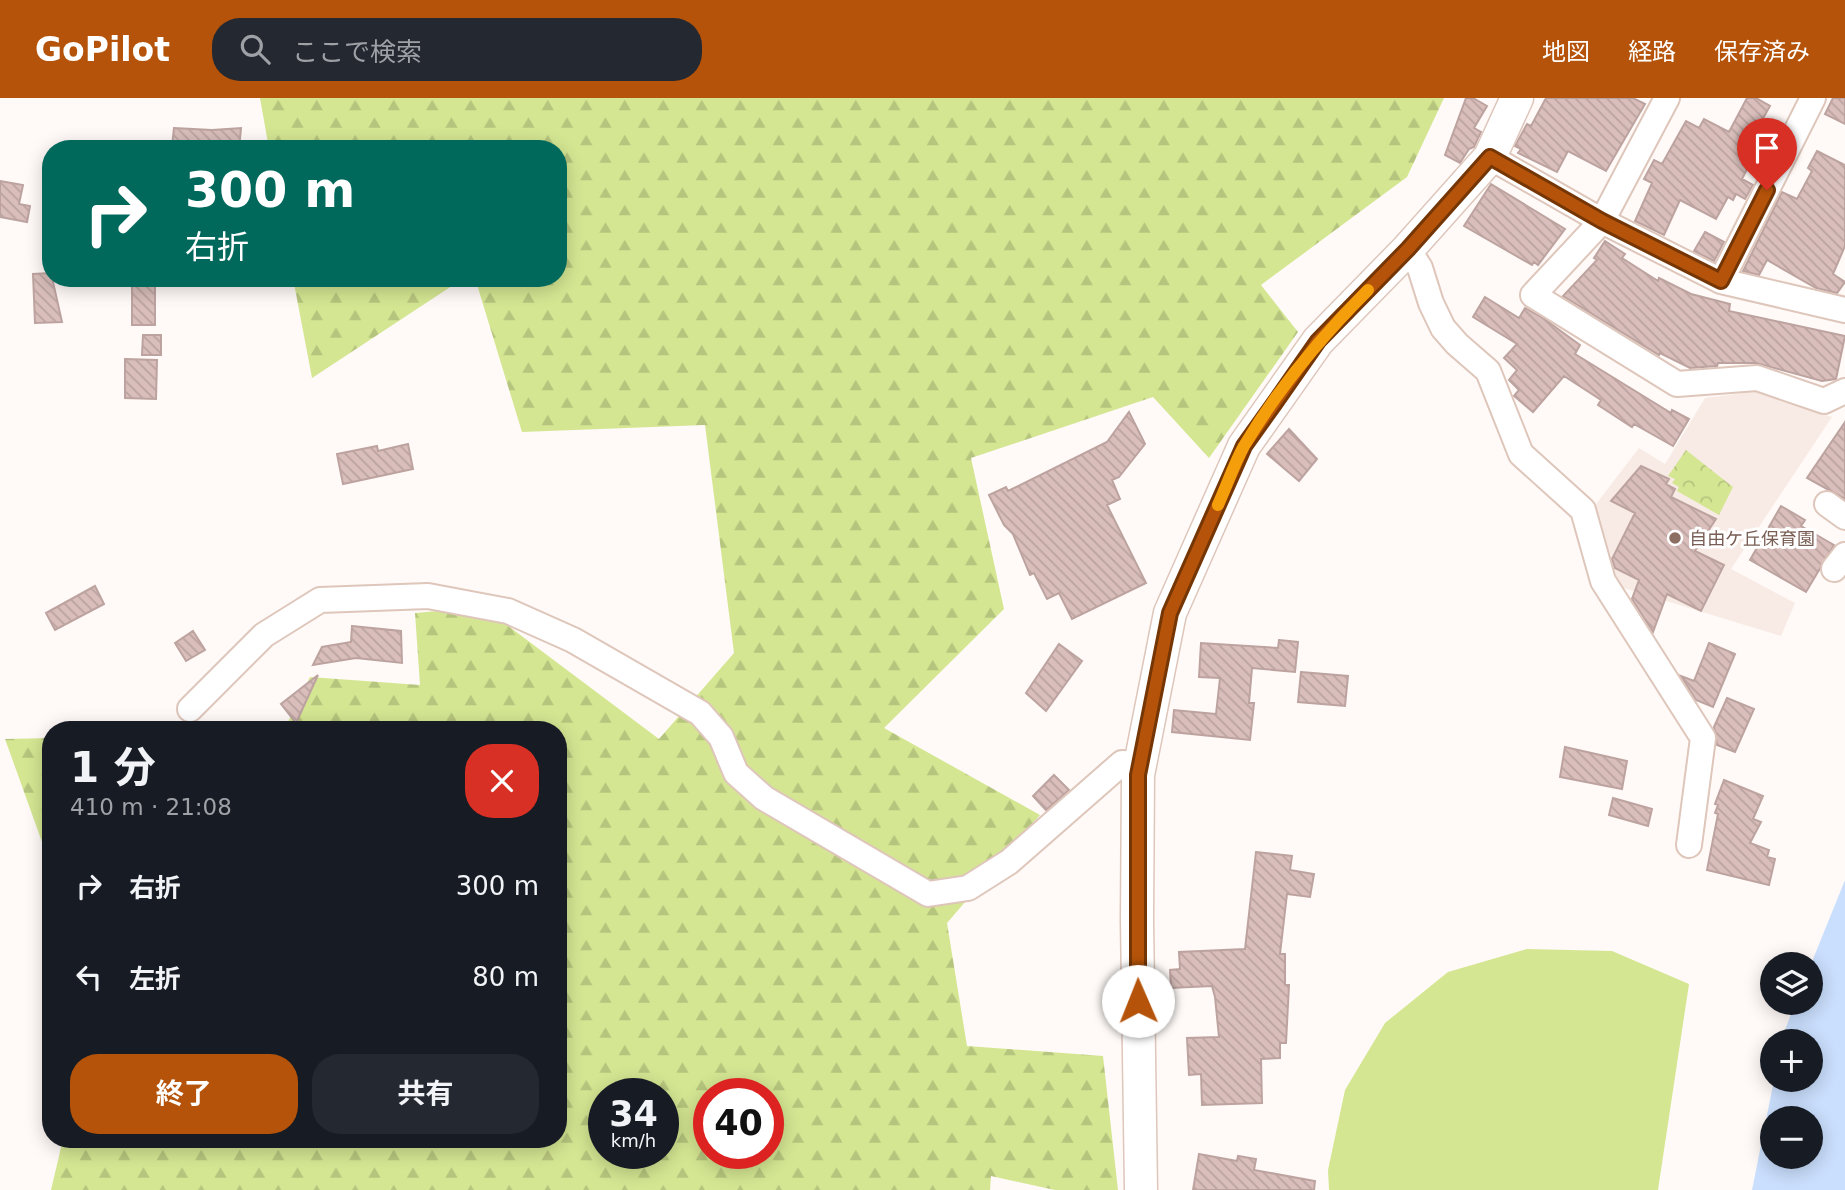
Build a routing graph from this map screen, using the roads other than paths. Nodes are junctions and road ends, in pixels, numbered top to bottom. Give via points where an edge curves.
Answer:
1 (1517, 98) edge
2 (1667, 98) edge
3 (1813, 98) edge
4 (1490, 157) junction
5 (1602, 221) junction
6 (1408, 249) junction
7 (1721, 281) junction
8 (1845, 309) edge
9 (1845, 391) edge
10 (190, 709) dead end
11 (1140, 764) junction
12 (1689, 845) dead end
13 (1142, 1190) edge

1 - 4 street
2 - 5 street
3 - 7 street
4 - 5 street
4 - 6 street
5 - 7 street
5 - 9 street via 1533,295 1677,384 1757,378 1824,401
6 - 11 street via 1318,341 1244,446 1170,613
6 - 12 street via 1443,328 1488,371 1521,454 1583,510 1603,581 1703,738
7 - 8 street
10 - 11 street via 264,635 320,600 428,596 508,611 573,640 700,713 721,737 736,773 764,798 928,894 968,888 1009,862 1122,762
11 - 13 street via 1137,920

